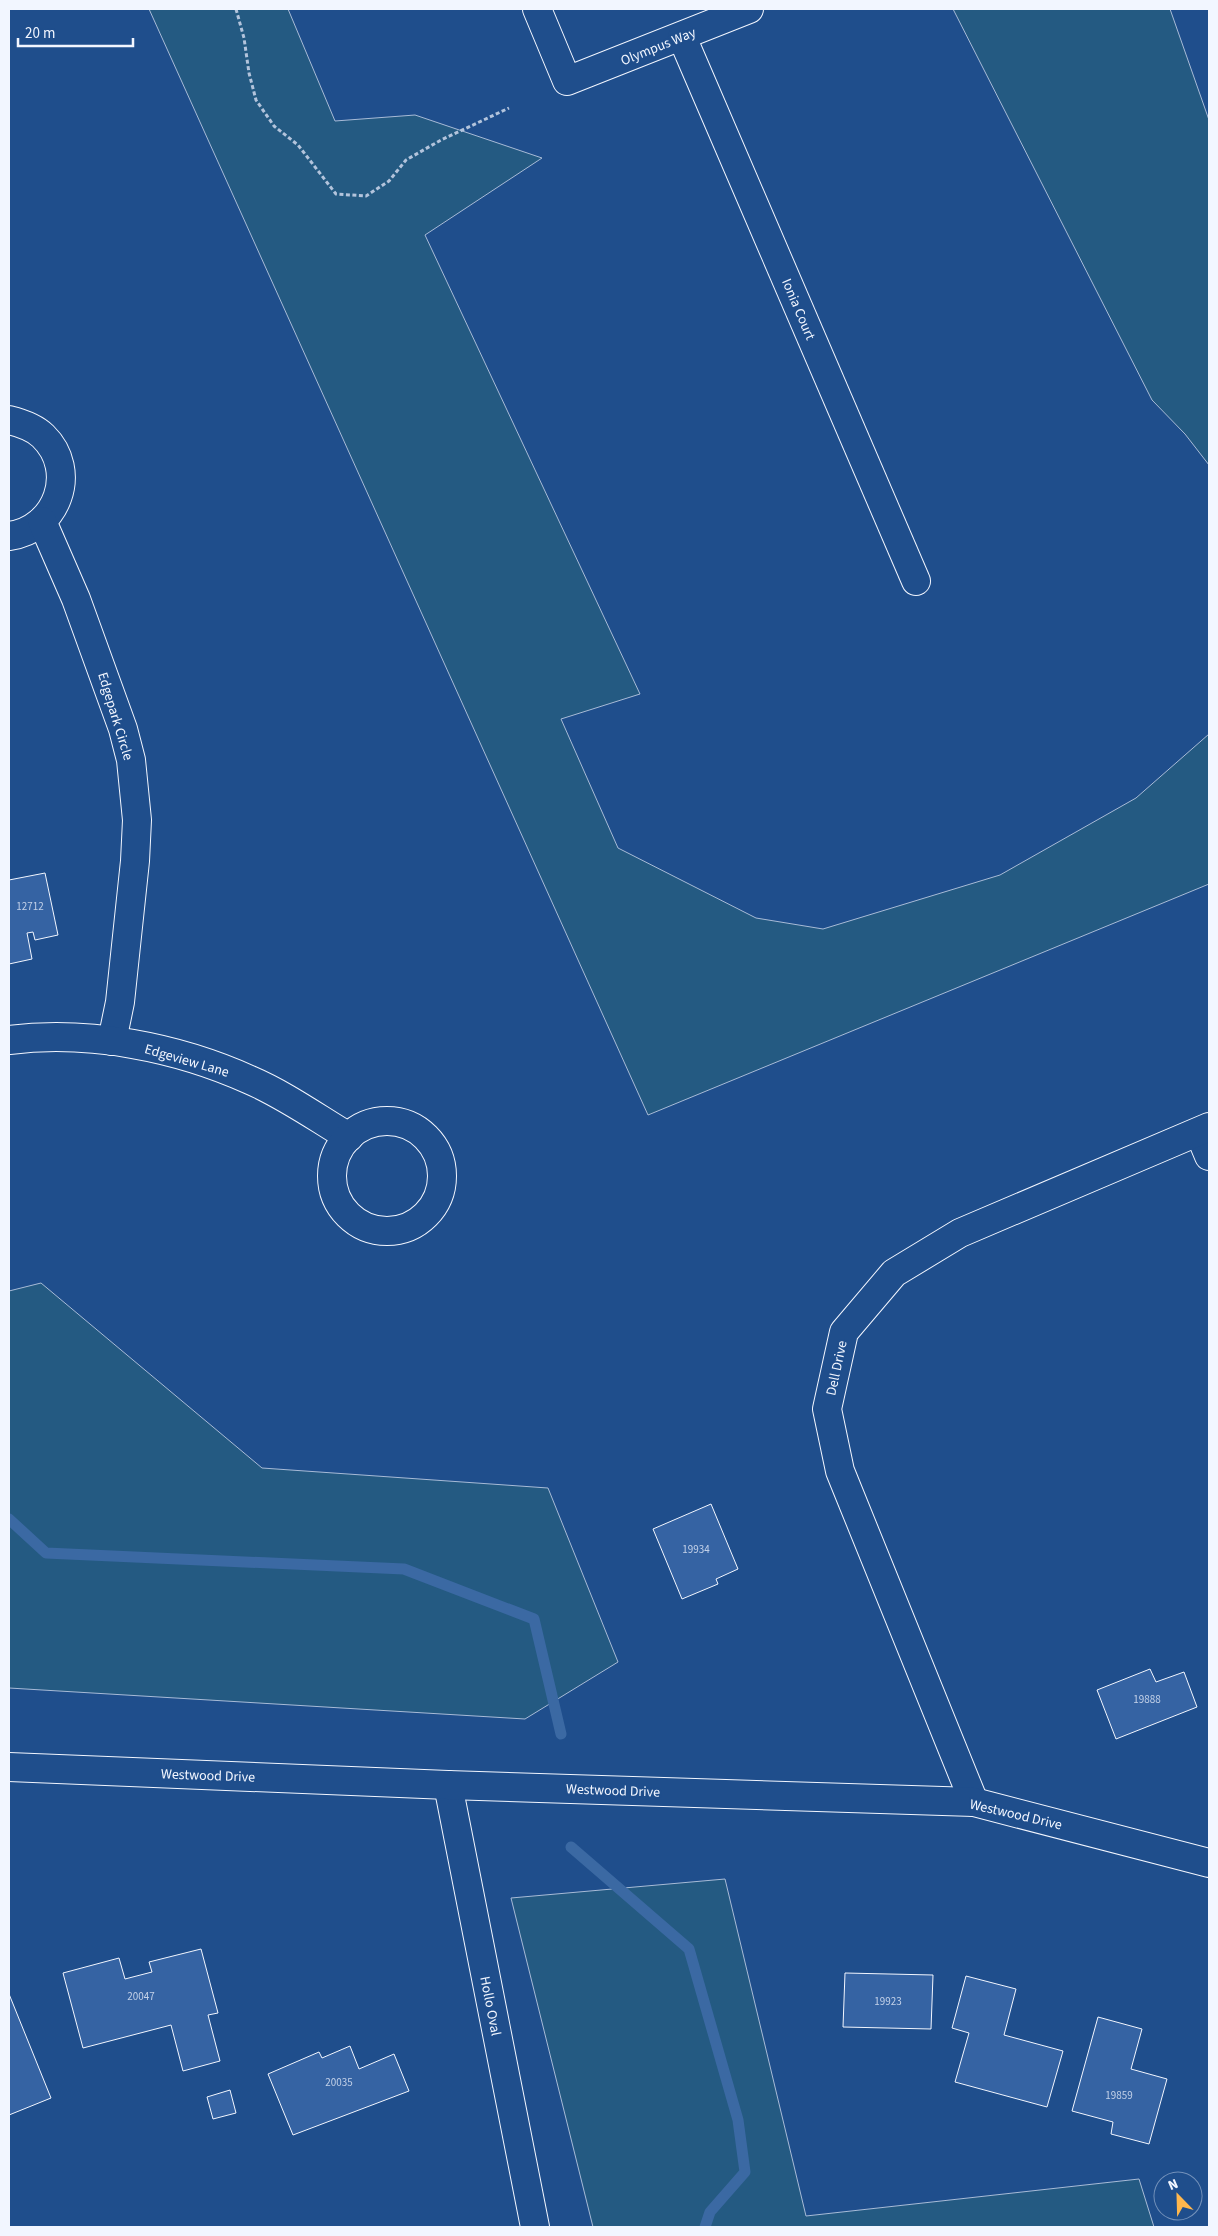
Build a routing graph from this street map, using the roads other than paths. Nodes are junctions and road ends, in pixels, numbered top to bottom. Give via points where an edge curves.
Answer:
1 (537, 9) edge
2 (749, 9) edge
3 (682, 37) junction
4 (9, 420) edge
5 (42, 521) junction
6 (9, 536) edge
7 (916, 581) dead end
8 (9, 1040) edge
9 (112, 1041) junction
10 (1204, 1130) edge
11 (349, 1137) dead end
12 (1209, 1156) edge
13 (9, 1766) edge
14 (448, 1785) junction
15 (974, 1802) junction
16 (1209, 1863) edge
17 (535, 2227) edge

1 - 3 street, Olympus Way via 567,81
2 - 3 street, Olympus Way
3 - 7 street, Ionia Court
4 - 5 street via 26,424 43,436 56,453 61,472 60,492
5 - 6 street via 37,527
5 - 9 street, Edgepark Circle via 79,608 131,760 137,820 135,861 120,1002
8 - 9 street, Edgeview Lane via 47,1037
9 - 11 street, Edgeview Lane via 185,1057 251,1080
10 - 12 street
10 - 15 street, Dell Drive via 960,1233 894,1273 844,1332 827,1409 840,1471
13 - 14 street, Westwood Drive
14 - 15 street, Westwood Drive
14 - 17 street, Hollo Oval
15 - 16 street, Westwood Drive

